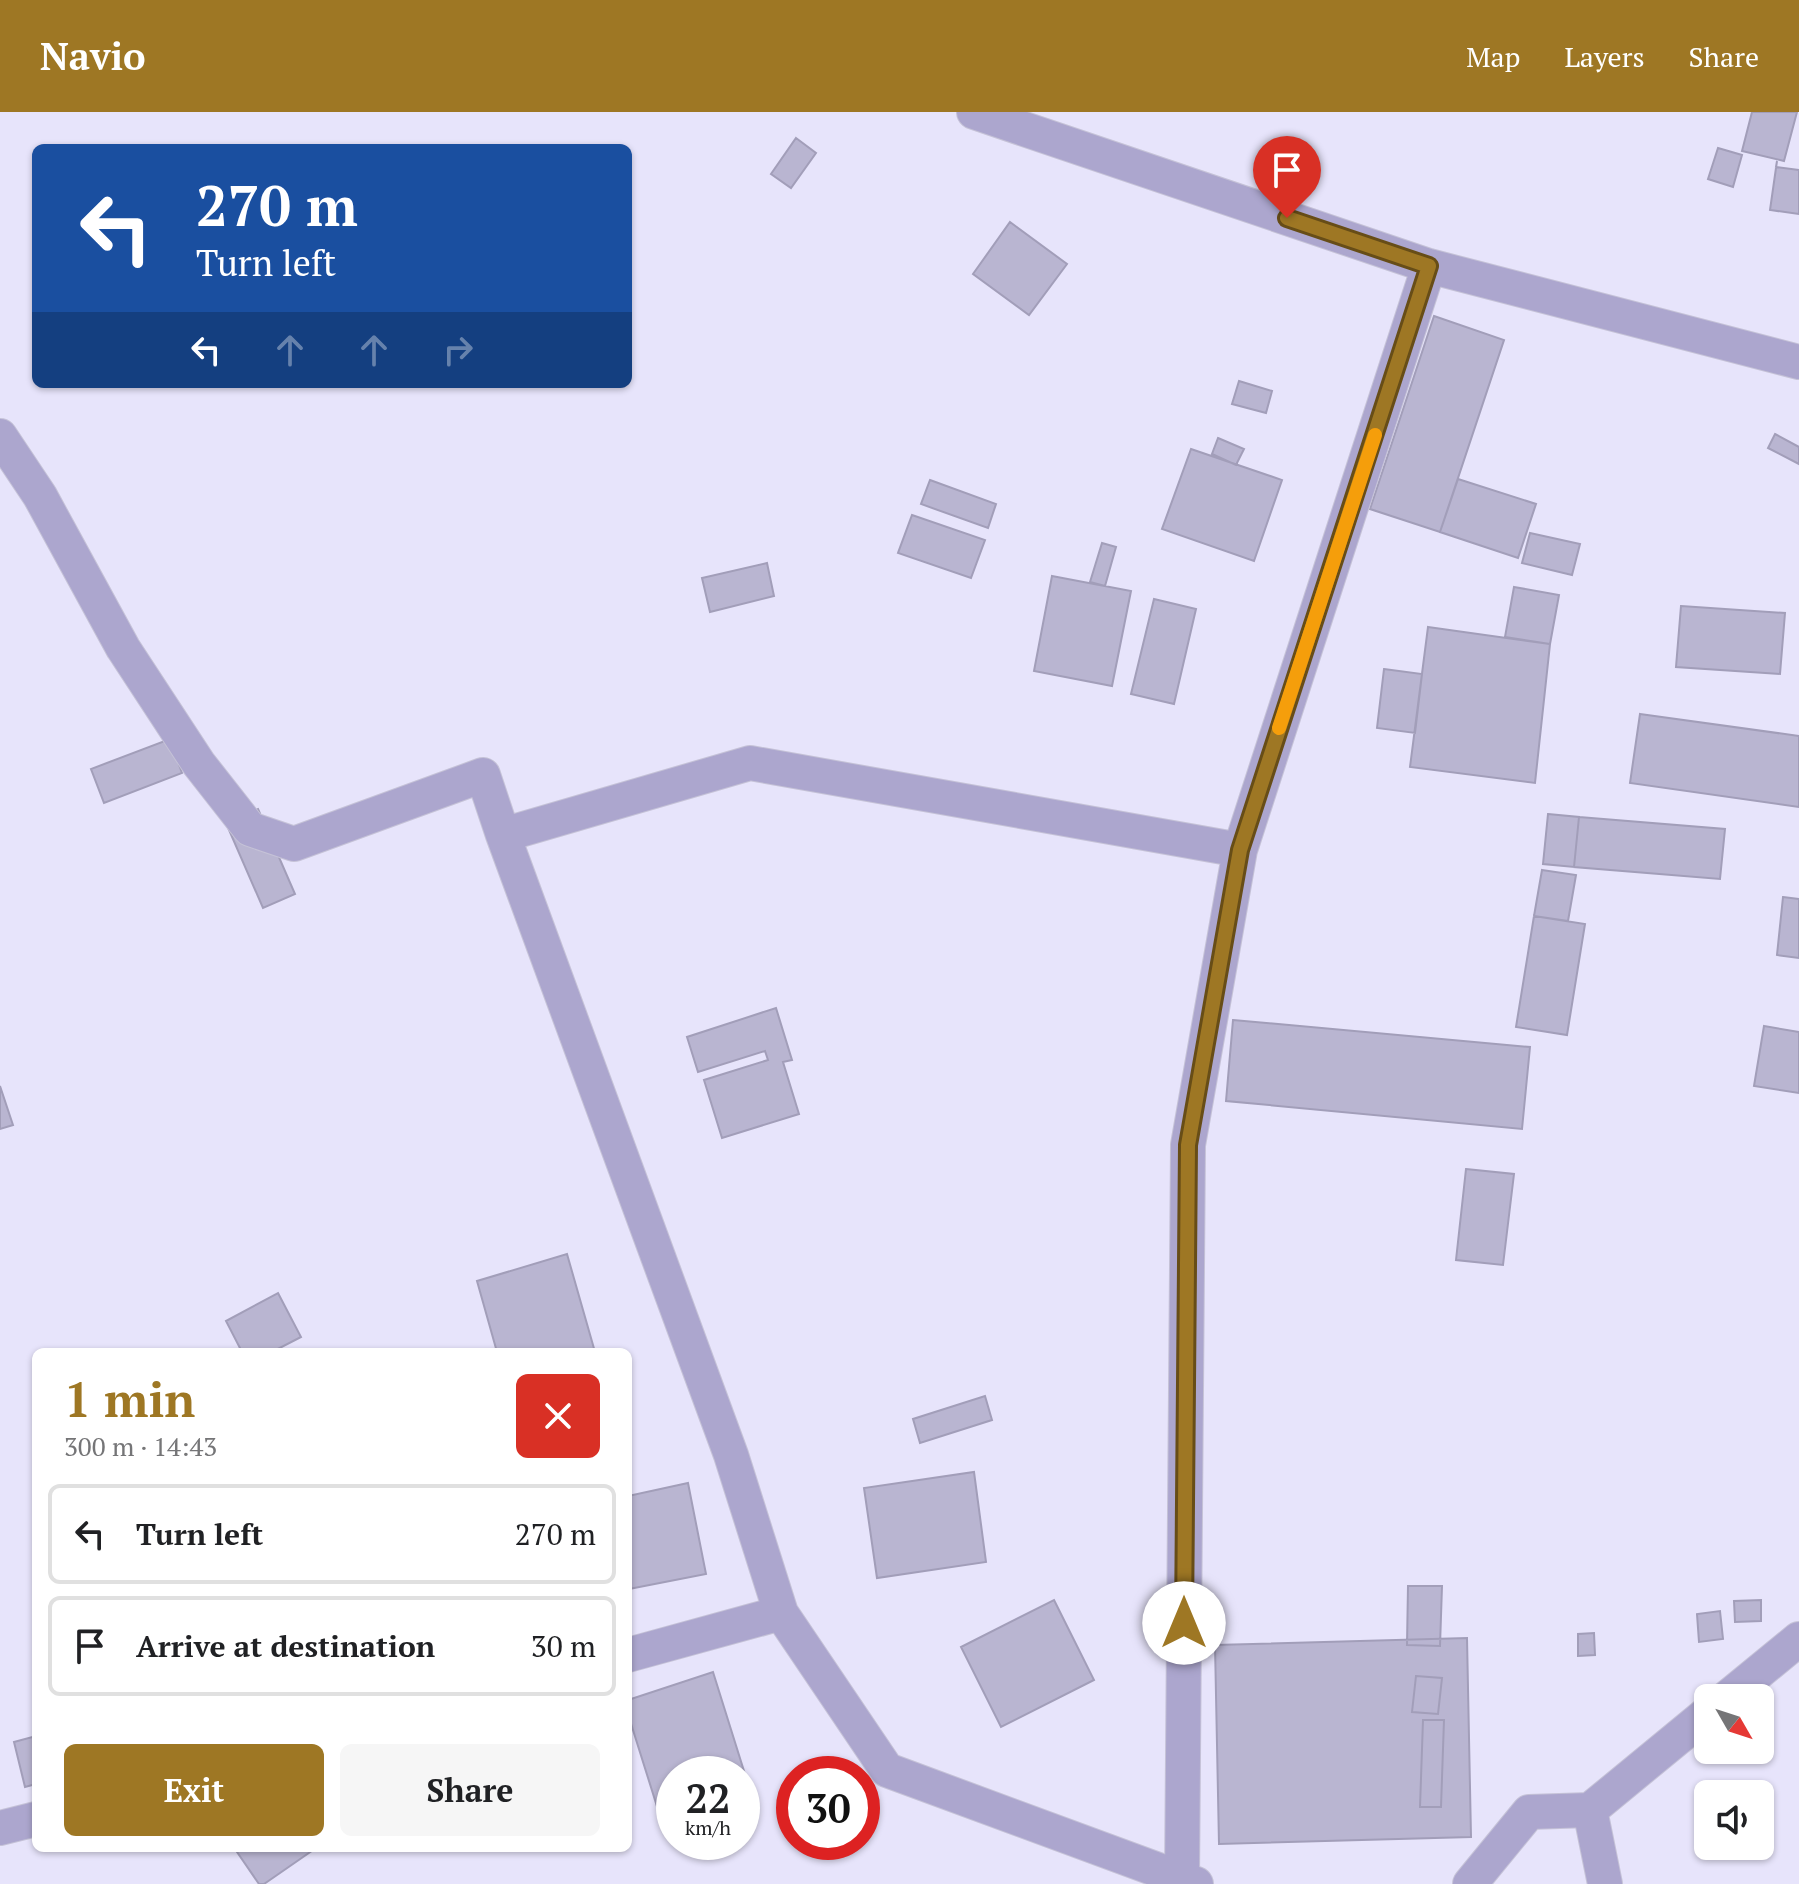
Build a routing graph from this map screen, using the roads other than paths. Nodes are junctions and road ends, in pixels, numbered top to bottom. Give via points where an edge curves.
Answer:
1 (974, 112) edge
2 (1429, 266) junction
3 (1799, 362) edge
4 (0, 436) edge
5 (503, 835) junction
6 (1240, 850) junction
7 (781, 1613) junction
8 (1799, 1639) edge
9 (632, 1654) edge
10 (1744, 1684) edge
11 (1694, 1725) edge
12 (1590, 1810) junction
13 (32, 1820) edge
14 (0, 1828) edge
15 (1189, 1881) edge
16 (1470, 1884) edge
17 (1605, 1884) edge

1 - 2 street
2 - 3 street
2 - 6 street
4 - 5 street via 40,496 123,648 199,764 250,829 294,844 483,775
5 - 6 street via 750,763
5 - 7 street via 731,1455
6 - 15 street via 1188,1145
7 - 9 street
7 - 15 street via 887,1770
8 - 10 street
11 - 12 street
12 - 16 street via 1529,1812
12 - 17 street
13 - 14 street

